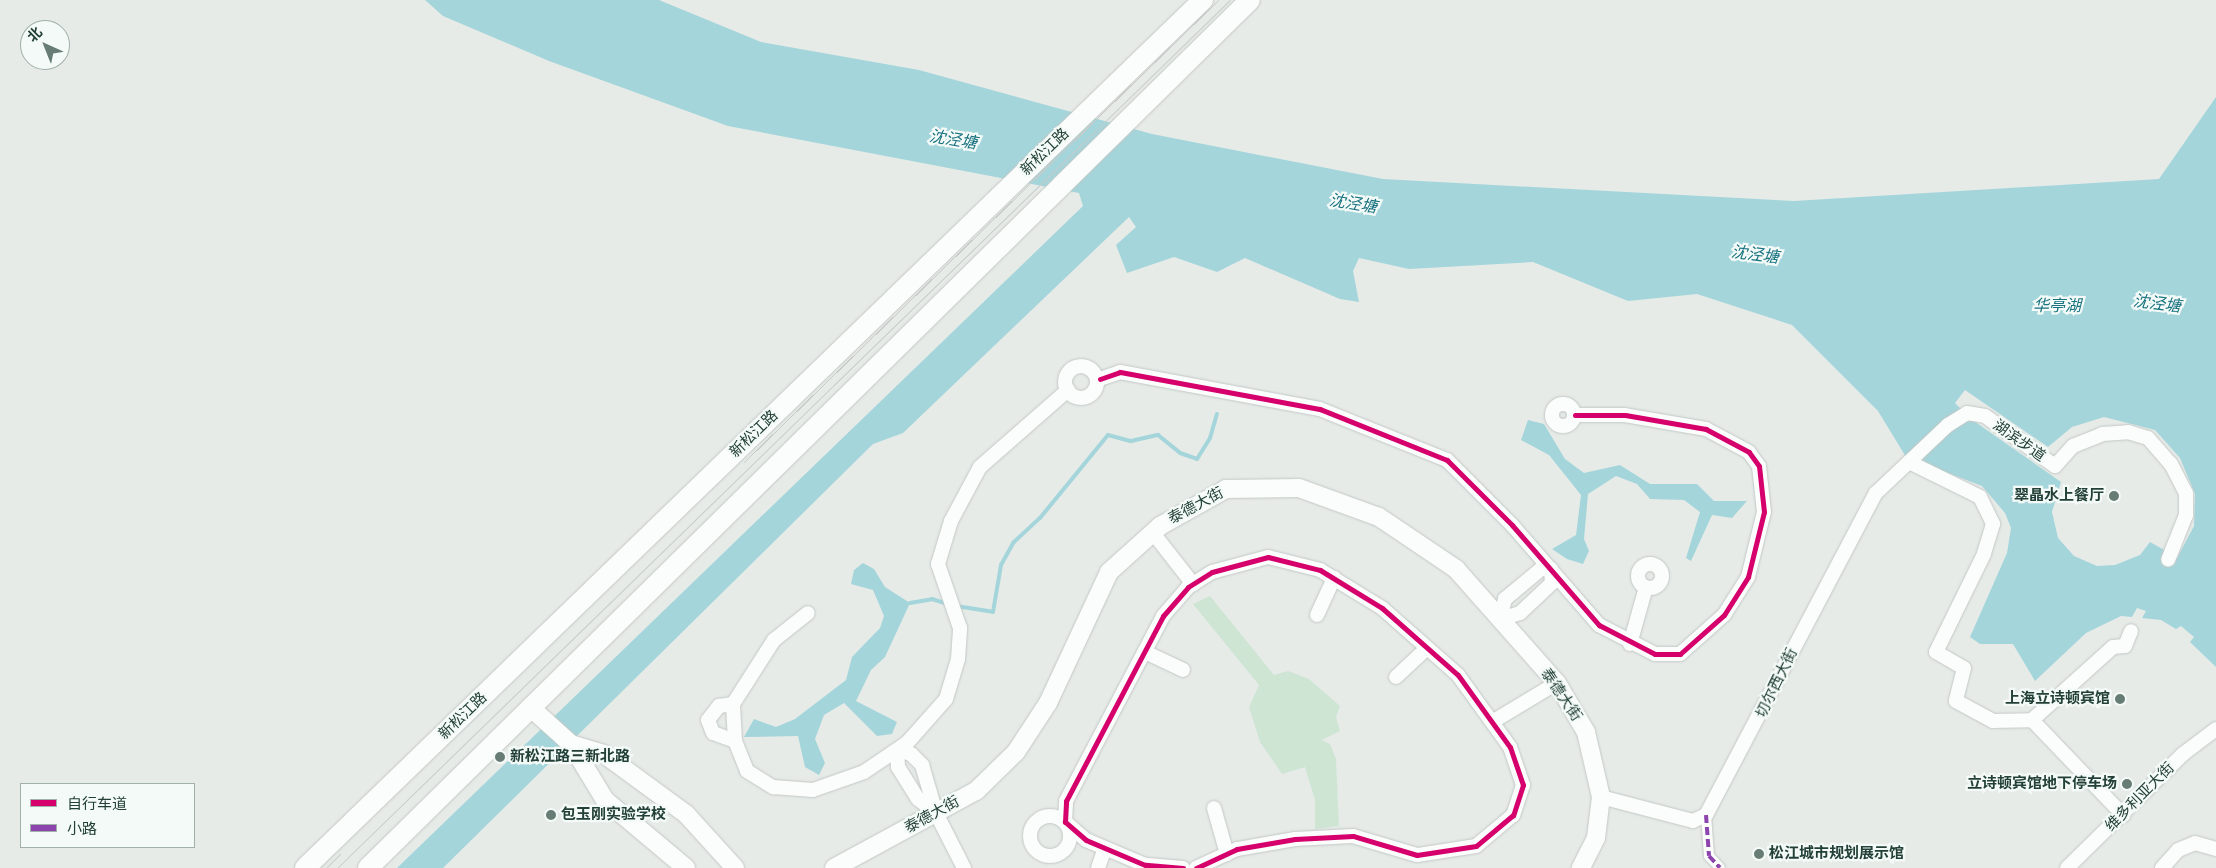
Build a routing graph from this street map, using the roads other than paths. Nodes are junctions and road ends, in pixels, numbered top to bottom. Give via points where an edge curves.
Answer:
1 (1203, 0) edge
2 (1250, 0) edge
3 (1100, 379) junction
4 (1068, 390) junction
5 (1575, 415) dead end
6 (1909, 462) junction
7 (1153, 533) junction
8 (2168, 560) dead end
9 (1551, 569) junction
10 (1334, 578) junction
11 (1193, 584) junction
12 (1646, 587) dead end
13 (808, 613) dead end
14 (1317, 615) dead end
15 (1500, 619) junction
16 (2131, 632) dead end
17 (1630, 644) junction
18 (1427, 648) junction
19 (1145, 652) junction
20 (1184, 670) dead end
21 (1396, 677) dead end
22 (1557, 683) junction
23 (733, 704) junction
24 (530, 708) junction
25 (2032, 720) junction
26 (1492, 722) junction
27 (2216, 729) edge
28 (734, 741) junction
29 (571, 744) junction
30 (897, 750) junction
31 (1601, 797) junction
32 (1214, 808) dead end
33 (936, 813) junction
34 (1706, 815) junction
35 (2123, 815) junction
36 (1104, 848) junction
37 (2216, 849) edge
38 (1227, 854) junction
39 (305, 868) edge
40 (368, 868) edge
41 (686, 868) edge
42 (735, 868) edge
43 (834, 868) edge
44 (964, 868) edge
45 (1098, 868) edge
46 (1184, 868) edge
47 (1196, 868) edge
48 (1581, 868) edge
49 (1720, 868) edge
50 (2067, 868) edge
51 (2162, 868) edge

1 - 39 main road, 新松江路
2 - 24 main road via 1042,200
3 - 4 street via 1094,393 1086,399
3 - 4 street via 1088,367 1071,367 1065,378
3 - 9 street via 1120,372 1320,410 1447,460
4 - 30 street via 980,466 951,521 938,564 960,628 958,659 946,699
5 - 17 street via 1625,415 1706,429 1749,452 1764,481 1758,546 1748,577 1724,615 1680,654 1655,654
6 - 8 street, 湖滨步道 via 1967,413 1985,416 2055,466 2073,446 2102,434 2128,432 2148,438 2171,464 2186,493 2186,515
6 - 25 street via 1980,497 1993,524 1984,554 1936,652 1964,668 1956,702 1993,721
6 - 34 street, 切尔西大街 via 1876,493
7 - 11 street
7 - 15 street, 泰德大街 via 1226,489 1299,488 1379,517 1456,569
7 - 33 street, 泰德大街 via 1109,572 1048,703 1016,752 976,791
9 - 15 street via 1541,568 1505,599
9 - 15 street via 1552,583 1520,613
9 - 17 street via 1600,624
10 - 11 street via 1320,570 1268,557 1212,572
10 - 14 street
10 - 18 street via 1382,608
11 - 19 street via 1163,616
12 - 17 street
13 - 23 street via 774,640
15 - 22 street, 泰德大街
16 - 25 street via 2125,646 2113,647
18 - 21 street
18 - 26 street via 1458,675
19 - 20 street
19 - 36 street via 1066,801 1065,822 1086,840
22 - 26 street
22 - 31 street, 泰德大街 via 1586,732
23 - 28 street
23 - 28 street via 719,706 708,720 720,739
24 - 29 street
24 - 40 main road via 494,749
25 - 35 street
26 - 38 street via 1510,747 1523,785 1512,815 1476,846 1418,855 1353,836 1295,839
27 - 35 street, 维多利亚大街 via 2183,754
28 - 30 street via 747,771 774,787 813,790 864,772
29 - 41 street via 605,800
29 - 42 street via 604,754 686,814
30 - 33 street via 898,767 918,800
30 - 33 street via 911,754 922,765
31 - 34 street via 1693,820
31 - 48 street, 泰德大街 via 1596,838
32 - 38 street
33 - 43 street, 泰德大街
33 - 44 street
34 - 49 street via 1709,856
35 - 50 street, 维多利亚大街
36 - 45 street
36 - 46 street via 1145,865
37 - 51 street via 2195,843 2178,850
38 - 47 street

